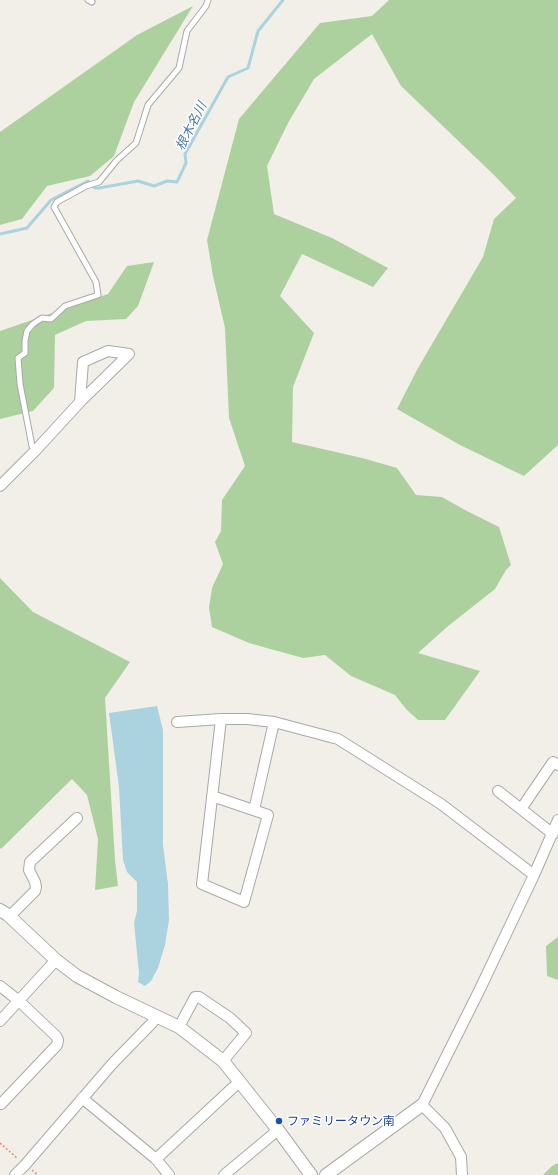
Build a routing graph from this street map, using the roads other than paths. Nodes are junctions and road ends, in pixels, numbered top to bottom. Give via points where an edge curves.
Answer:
1 (208, 0) edge
2 (80, 402) junction
3 (35, 451) junction
4 (0, 486) edge
5 (221, 719) junction
6 (176, 722) dead end
7 (274, 722) junction
8 (558, 765) edge
9 (498, 791) dead end
10 (212, 796) junction
11 (521, 809) junction
12 (254, 810) junction
13 (77, 818) dead end
14 (558, 820) edge
15 (553, 834) junction
16 (534, 875) junction
17 (5, 914) edge
18 (56, 960) junction
19 (0, 986) edge
20 (18, 1001) junction
21 (157, 1016) junction
22 (0, 1021) edge
23 (179, 1027) junction
24 (223, 1061) junction
25 (240, 1081) junction
26 (82, 1098) junction
27 (0, 1103) edge
28 (422, 1104) junction
29 (278, 1130) junction
30 (156, 1159) junction
31 (14, 1175) edge
32 (169, 1175) edge
33 (224, 1175) edge
34 (311, 1175) edge
35 (326, 1175) edge
36 (462, 1175) edge

1 - 3 lane via 187,31 179,68 148,105 136,143 117,160 99,182 56,202 54,207 96,282 98,295 65,306 51,319 42,318 27,331 25,353 18,358 20,384
2 - 2 street via 91,391 129,354 108,351 83,362
2 - 3 street
3 - 4 street
5 - 6 street
5 - 7 street
5 - 10 street
7 - 12 street
7 - 16 street via 338,740 441,804
8 - 11 street via 553,762
9 - 11 street
10 - 12 street
10 - 12 street via 202,884 244,902 268,815
11 - 15 street
13 - 17 street via 30,862 29,870 36,882 35,891
14 - 15 street
15 - 16 street
16 - 28 street
17 - 18 street
18 - 20 street
18 - 21 street via 95,987
19 - 20 street
20 - 22 street
20 - 27 street via 58,1040
21 - 23 street
21 - 26 street
23 - 24 street
23 - 24 street via 196,997 230,1018 246,1033
24 - 25 street
25 - 29 street
25 - 30 street
26 - 30 street
26 - 31 street
28 - 35 street
28 - 36 street via 445,1128 461,1157
29 - 33 street
29 - 34 street
30 - 32 street

